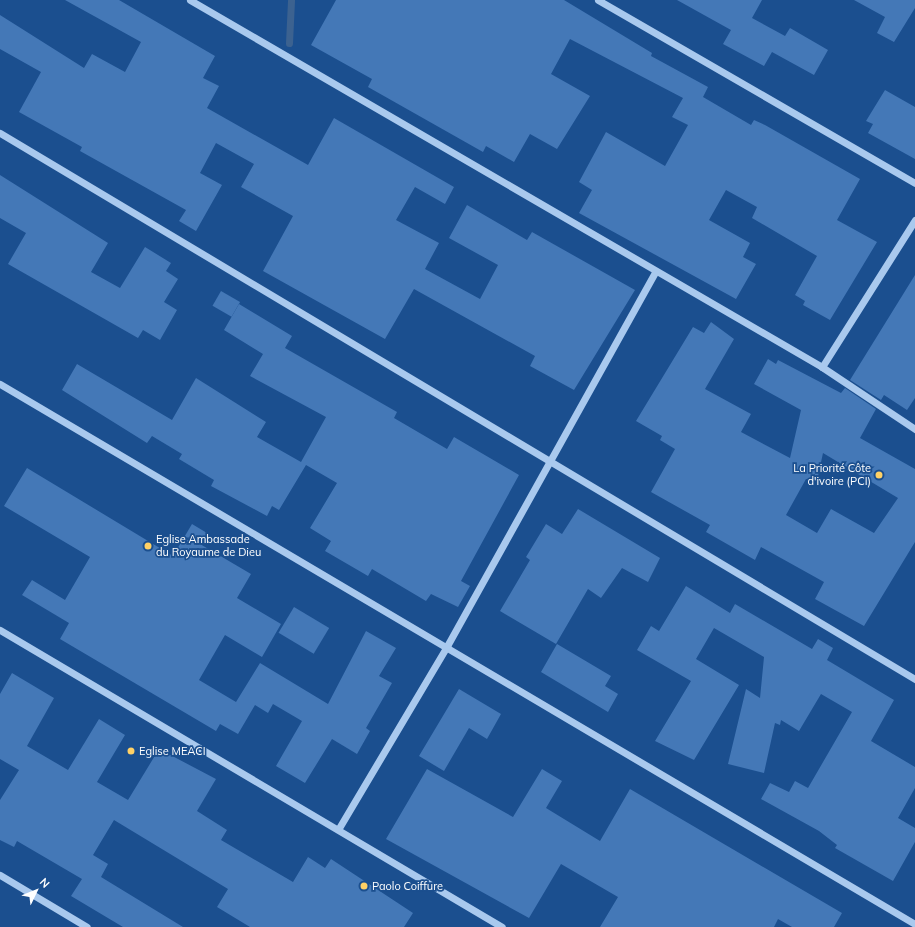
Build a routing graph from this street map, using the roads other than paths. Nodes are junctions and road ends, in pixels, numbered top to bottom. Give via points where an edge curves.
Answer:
1 (190, 0) edge
2 (598, 0) edge
3 (0, 133) edge
4 (915, 183) edge
5 (915, 220) edge
6 (655, 272) junction
7 (822, 367) junction
8 (0, 384) edge
9 (915, 429) edge
10 (550, 459) junction
11 (0, 630) edge
12 (447, 646) junction
13 (915, 679) edge
14 (339, 828) junction
15 (0, 875) edge
16 (915, 924) edge
17 (87, 927) edge
18 (502, 927) edge

1 - 6 street
2 - 4 street
3 - 10 street
5 - 7 street
6 - 7 street
6 - 10 street
7 - 9 street
8 - 12 street
10 - 12 street
10 - 13 street
11 - 14 street
12 - 14 street
12 - 16 street
14 - 18 street
15 - 17 street

